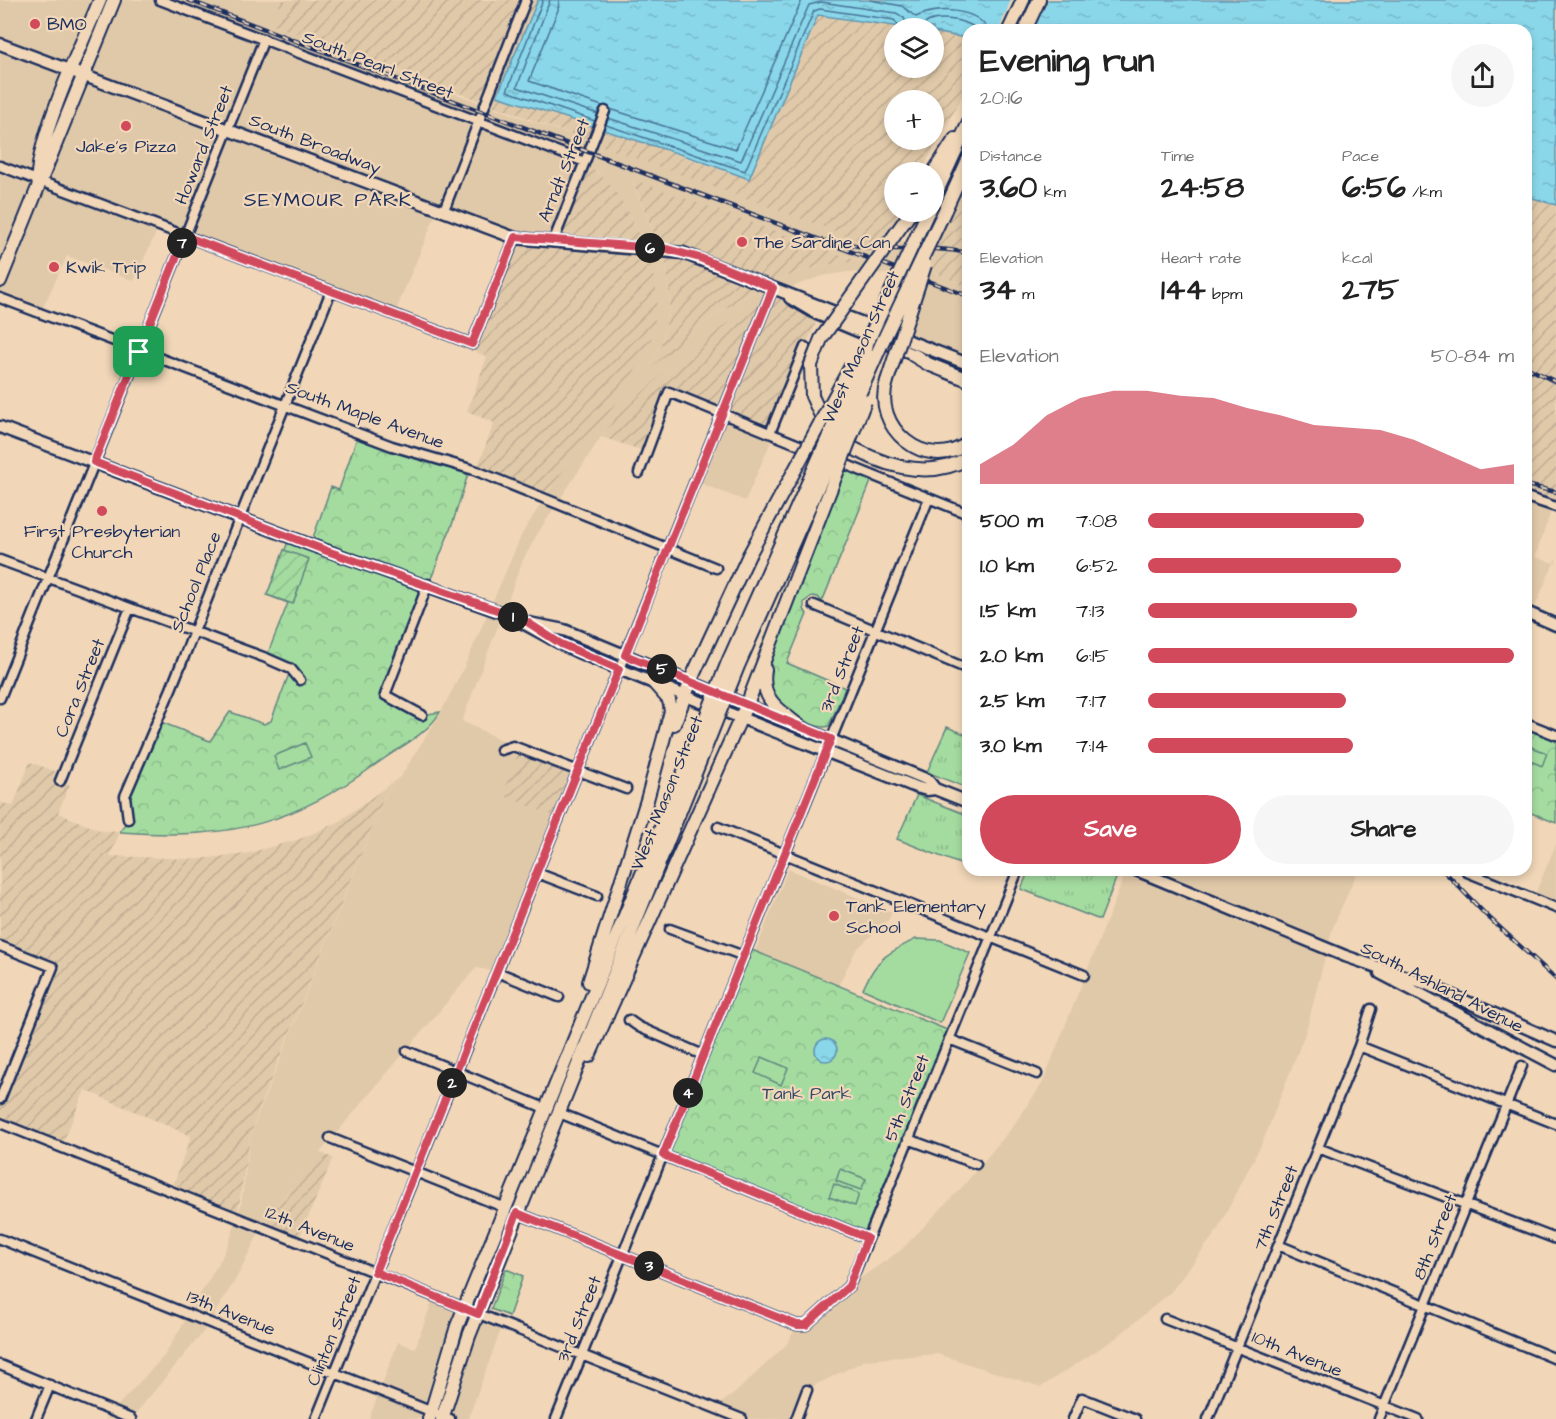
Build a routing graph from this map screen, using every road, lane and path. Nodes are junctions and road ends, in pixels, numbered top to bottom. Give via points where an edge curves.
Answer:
1 (100, 0) edge
2 (114, 0) edge
3 (160, 0) edge
4 (526, 0) edge
5 (1023, 0) edge
6 (1039, 0) edge
7 (1012, 24) edge
8 (1028, 24) edge
9 (264, 39) junction
10 (0, 44) edge
11 (77, 73) junction
12 (605, 111) dead end
13 (480, 121) junction
14 (228, 129) junction
15 (962, 130) edge
16 (962, 135) edge
17 (585, 162) junction
18 (939, 162) edge
19 (0, 166) edge
20 (962, 173) edge
21 (944, 175) edge
22 (38, 181) junction
23 (444, 210) junction
24 (945, 210) junction
25 (904, 222) edge
26 (923, 222) edge
27 (185, 236) junction
28 (515, 237) junction
29 (553, 242) junction
30 (0, 280) edge
31 (777, 290) junction
32 (331, 291) junction
33 (0, 298) edge
34 (867, 343) junction
35 (882, 343) junction
36 (805, 347) dead end
37 (139, 352) junction
38 (913, 355) junction
39 (962, 362) edge
40 (962, 374) edge
41 (962, 378) edge
42 (286, 405) junction
43 (723, 414) junction
44 (0, 427) edge
45 (770, 433) junction
46 (962, 446) edge
47 (962, 460) edge
48 (94, 462) junction
49 (639, 473) dead end
50 (928, 498) junction
51 (1532, 498) edge
52 (1556, 507) edge
53 (962, 512) edge
54 (240, 517) junction
55 (668, 548) junction
56 (0, 560) edge
57 (716, 568) dead end
58 (49, 576) junction
59 (428, 584) junction
60 (814, 606) dead end
61 (130, 608) junction
62 (1532, 615) edge
63 (527, 622) junction
64 (1556, 625) edge
65 (195, 631) junction
66 (875, 631) junction
67 (768, 651) junction
68 (625, 655) junction
69 (962, 667) edge
70 (619, 669) junction
71 (300, 680) dead end
72 (691, 681) junction
73 (652, 682) junction
74 (685, 695) junction
75 (0, 698) edge
76 (746, 705) junction
77 (422, 715) dead end
78 (740, 717) junction
79 (798, 725) junction
80 (1532, 725) edge
81 (1556, 735) edge
82 (831, 739) junction
83 (699, 749) junction
84 (501, 750) dead end
85 (826, 752) junction
86 (578, 771) junction
87 (655, 772) junction
88 (60, 781) dead end
89 (626, 789) dead end
90 (935, 789) junction
91 (962, 800) edge
92 (128, 819) dead end
93 (718, 827) dead end
94 (785, 854) junction
95 (537, 873) junction
96 (1016, 876) edge
97 (1151, 876) edge
98 (1477, 876) edge
99 (597, 896) dead end
100 (1556, 908) edge
101 (670, 929) dead end
102 (991, 938) junction
103 (0, 946) edge
104 (744, 956) junction
105 (1345, 956) junction
106 (497, 972) junction
107 (1084, 975) dead end
108 (559, 997) dead end
109 (1371, 1009) dead end
110 (629, 1020) dead end
111 (1536, 1031) junction
112 (949, 1040) junction
113 (1556, 1041) edge
114 (1359, 1046) junction
115 (1529, 1049) junction
116 (407, 1051) dead end
117 (704, 1055) junction
118 (1556, 1065) edge
119 (1522, 1066) dead end
120 (457, 1071) junction
121 (1037, 1074) dead end
122 (0, 1100) edge
123 (1506, 1105) junction
124 (554, 1106) junction
125 (0, 1123) edge
126 (1556, 1124) edge
127 (330, 1138) dead end
128 (908, 1139) junction
129 (1318, 1148) junction
130 (663, 1155) junction
131 (976, 1164) dead end
132 (416, 1172) junction
133 (1465, 1206) junction
134 (511, 1211) junction
135 (867, 1238) junction
136 (0, 1239) edge
137 (1556, 1239) edge
138 (1278, 1245) junction
139 (622, 1255) junction
140 (375, 1272) junction
141 (1425, 1306) junction
142 (464, 1309) junction
143 (478, 1314) junction
144 (1165, 1319) dead end
145 (1237, 1347) junction
146 (582, 1355) junction
147 (1556, 1359) edge
148 (0, 1365) edge
149 (335, 1373) junction
150 (50, 1385) junction
151 (807, 1390) dead end
152 (1384, 1406) junction
153 (439, 1417) edge
154 (36, 1419) edge
155 (131, 1419) edge
156 (316, 1419) edge
157 (556, 1419) edge
158 (742, 1419) edge
159 (796, 1419) edge
160 (1074, 1419) edge
161 (1135, 1419) edge
162 (1208, 1419) edge
163 (1378, 1419) edge
164 (1418, 1419) edge

1 - 11 main road
2 - 11 main road
3 - 9 street, South Pearl Street
4 - 13 street
5 - 7 main road
6 - 8 main road
9 - 13 street, South Pearl Street
9 - 14 street, Howard Street
10 - 11 main road, South Broadway
11 - 14 main road, South Broadway
11 - 22 main road via 47,169
12 - 17 street, Arndt Street
13 - 17 street, South Pearl Street
13 - 23 street
14 - 23 main road, South Broadway
14 - 27 street, Howard Street
15 - 18 main road
16 - 21 main road
17 - 29 street, Arndt Street
19 - 22 street
20 - 24 main road, West Mason Street
22 - 27 street
22 - 30 main road
23 - 28 main road, South Broadway
24 - 35 main road, West Mason Street, bridge
24 - 46 main road, bridge via 884,393 888,419 906,443 937,453
25 - 47 main road, bridge via 821,339 811,365 812,396 820,418 830,430 868,456 927,470
26 - 34 main road, West Mason Street, bridge
27 - 32 street
27 - 37 street, Howard Street
28 - 29 main road, South Broadway
28 - 32 street via 472,344
29 - 31 main road, South Broadway via 667,249 700,258
31 - 38 main road, South Broadway via 805,308
31 - 39 main road, South Broadway
31 - 43 street, Clinton Street
32 - 42 street, School Place
33 - 37 street, South Maple Avenue
34 - 72 main road, bridge via 749,555
34 - 83 main road, West Mason Street, bridge via 728,662
35 - 67 main road, bridge via 874,377
35 - 83 main road, West Mason Street, bridge
36 - 45 street
37 - 42 street, South Maple Avenue
37 - 48 street, Howard Street
38 - 40 main road, South Broadway
38 - 41 main road
42 - 54 street, School Place
42 - 55 street, South Maple Avenue via 392,446 474,470
43 - 45 street
43 - 49 street via 669,392
43 - 55 street, Clinton Street
44 - 48 main road
45 - 50 street
48 - 54 main road
48 - 58 street, Howard Street
50 - 53 street
50 - 66 street, 3rd Street
51 - 52 street
54 - 59 main road
54 - 65 street, School Place
55 - 57 street, South Maple Avenue
55 - 68 street, Clinton Street
56 - 58 street
58 - 61 street
58 - 75 street, Howard Street
59 - 63 main road
59 - 77 street via 385,695
60 - 66 street
61 - 65 street
61 - 88 street, Cora Street
62 - 64 main road
63 - 68 main road via 560,629
63 - 70 main road via 556,641
65 - 71 street via 288,668
65 - 92 street, School Place via 125,796
66 - 69 street
66 - 82 street, 3rd Street
67 - 76 main road
67 - 79 main road via 764,692 774,706
68 - 70 street, Clinton Street
68 - 72 main road
70 - 73 main road
70 - 86 street, Clinton Street
72 - 74 main road
72 - 76 main road
73 - 74 main road
73 - 87 main road via 669,700 671,711
74 - 78 main road
74 - 87 main road
76 - 78 main road
76 - 79 main road
78 - 85 main road
78 - 124 main road via 573,1089
79 - 82 main road
80 - 81 street
82 - 85 street, 3rd Street
82 - 90 main road via 928,780
83 - 124 main road, West Mason Street
84 - 86 street via 513,746
85 - 90 main road via 923,789
85 - 94 street, 3rd Street
86 - 89 street
86 - 95 street, Clinton Street
87 - 124 main road via 596,964 558,1066
90 - 91 main road
93 - 94 street
94 - 102 street
94 - 104 street, 3rd Street
95 - 99 street
95 - 106 street, Clinton Street
96 - 102 street, 5th Street
97 - 105 main road, South Ashland Avenue
98 - 100 street
101 - 104 street
102 - 107 street
102 - 112 street, 5th Street
103 - 122 street via 53,967
104 - 117 street, 3rd Street
105 - 111 main road, South Ashland Avenue via 1424,983
105 - 115 main road, South Ashland Avenue
106 - 108 street
106 - 120 street, Clinton Street
109 - 114 street, 7th Street
110 - 117 street
111 - 113 main road, South Ashland Avenue
111 - 115 main road
112 - 121 street
112 - 128 street, 5th Street
114 - 123 street
114 - 129 street, 7th Street
115 - 118 main road, South Ashland Avenue
116 - 120 street
117 - 130 street, 3rd Street
119 - 123 street, 8th Street
120 - 124 street
120 - 132 street, Clinton Street
123 - 126 street
123 - 133 street, 8th Street
124 - 130 street
124 - 134 main road, West Mason Street
125 - 140 street, 12th Avenue
127 - 132 street
128 - 131 street
128 - 135 street, 5th Street
129 - 133 street
129 - 138 street, 7th Street
130 - 135 street
130 - 139 street, 3rd Street
132 - 134 street
132 - 140 street, Clinton Street
133 - 137 street
133 - 141 street, 8th Street
134 - 139 street
134 - 142 main road, West Mason Street
134 - 143 main road, West Mason Street
135 - 139 street, 5th Street via 849,1286 806,1325 797,1325
136 - 149 street, 13th Avenue
138 - 141 street
138 - 145 street, 7th Street
139 - 146 street, 3rd Street
140 - 142 street, 12th Avenue
140 - 149 street, Clinton Street
141 - 147 street
141 - 152 street, 8th Street
142 - 143 street, 12th Avenue
142 - 153 main road, West Mason Street
143 - 146 street, 12th Avenue
143 - 153 main road, West Mason Street
144 - 145 street, 10th Avenue
145 - 152 street, 10th Avenue
145 - 162 street, 7th Street
146 - 157 street, 3rd Street
146 - 158 street, 12th Avenue
148 - 150 street
149 - 153 street, 13th Avenue
149 - 156 street, Clinton Street
150 - 154 street
150 - 155 street
151 - 159 street
152 - 163 street, 8th Street
152 - 164 street, 10th Avenue
160 - 161 street via 1082,1398

